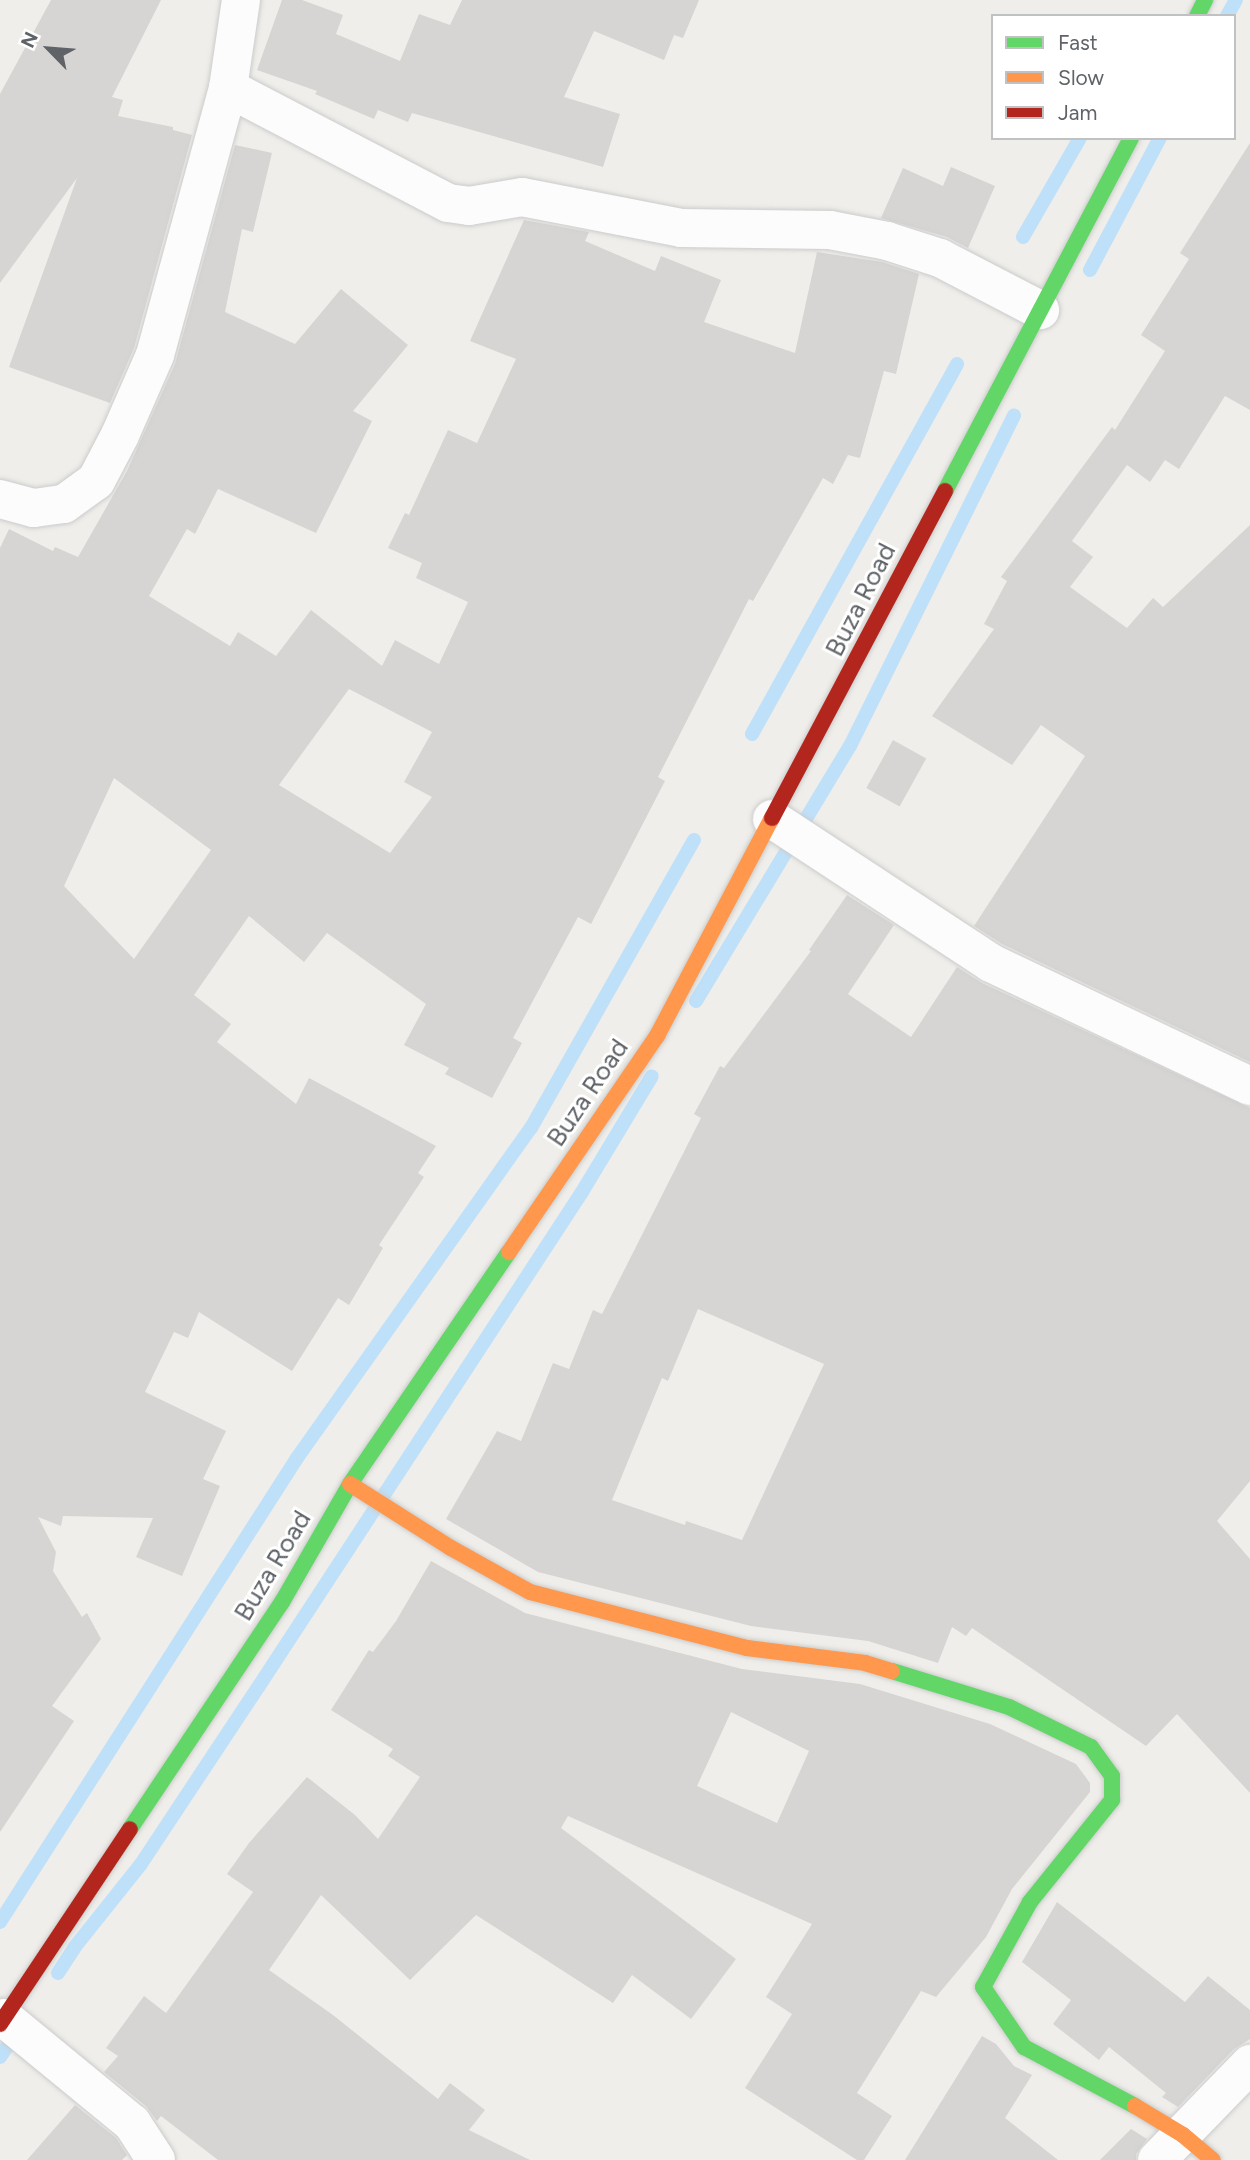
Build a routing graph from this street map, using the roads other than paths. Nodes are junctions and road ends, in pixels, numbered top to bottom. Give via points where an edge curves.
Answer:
1 (242, 0) edge
2 (228, 88) junction
3 (1130, 140) edge
4 (1040, 310) junction
5 (0, 499) edge
6 (772, 819) junction
7 (1250, 1086) edge
8 (350, 1484) junction
9 (2, 2021) edge
10 (1250, 2064) edge
11 (1170, 2147) edge
12 (156, 2160) edge
13 (1213, 2160) edge

1 - 2 street
2 - 4 street via 447,203 469,206 522,197 681,228 830,230 940,258
2 - 5 street via 155,355 96,481 64,504 34,508
3 - 4 main road, Buza Road
4 - 6 main road, Buza Road
6 - 7 street via 991,963
6 - 8 main road, Buza Road via 657,1037
8 - 9 main road, Buza Road via 282,1602
8 - 11 main road via 530,1592 747,1648 865,1663 1009,1707 1091,1748 1112,1776 1112,1800 1030,1902 983,1987 1024,2047 1101,2085
9 - 12 street via 132,2123
10 - 11 street
11 - 13 main road

